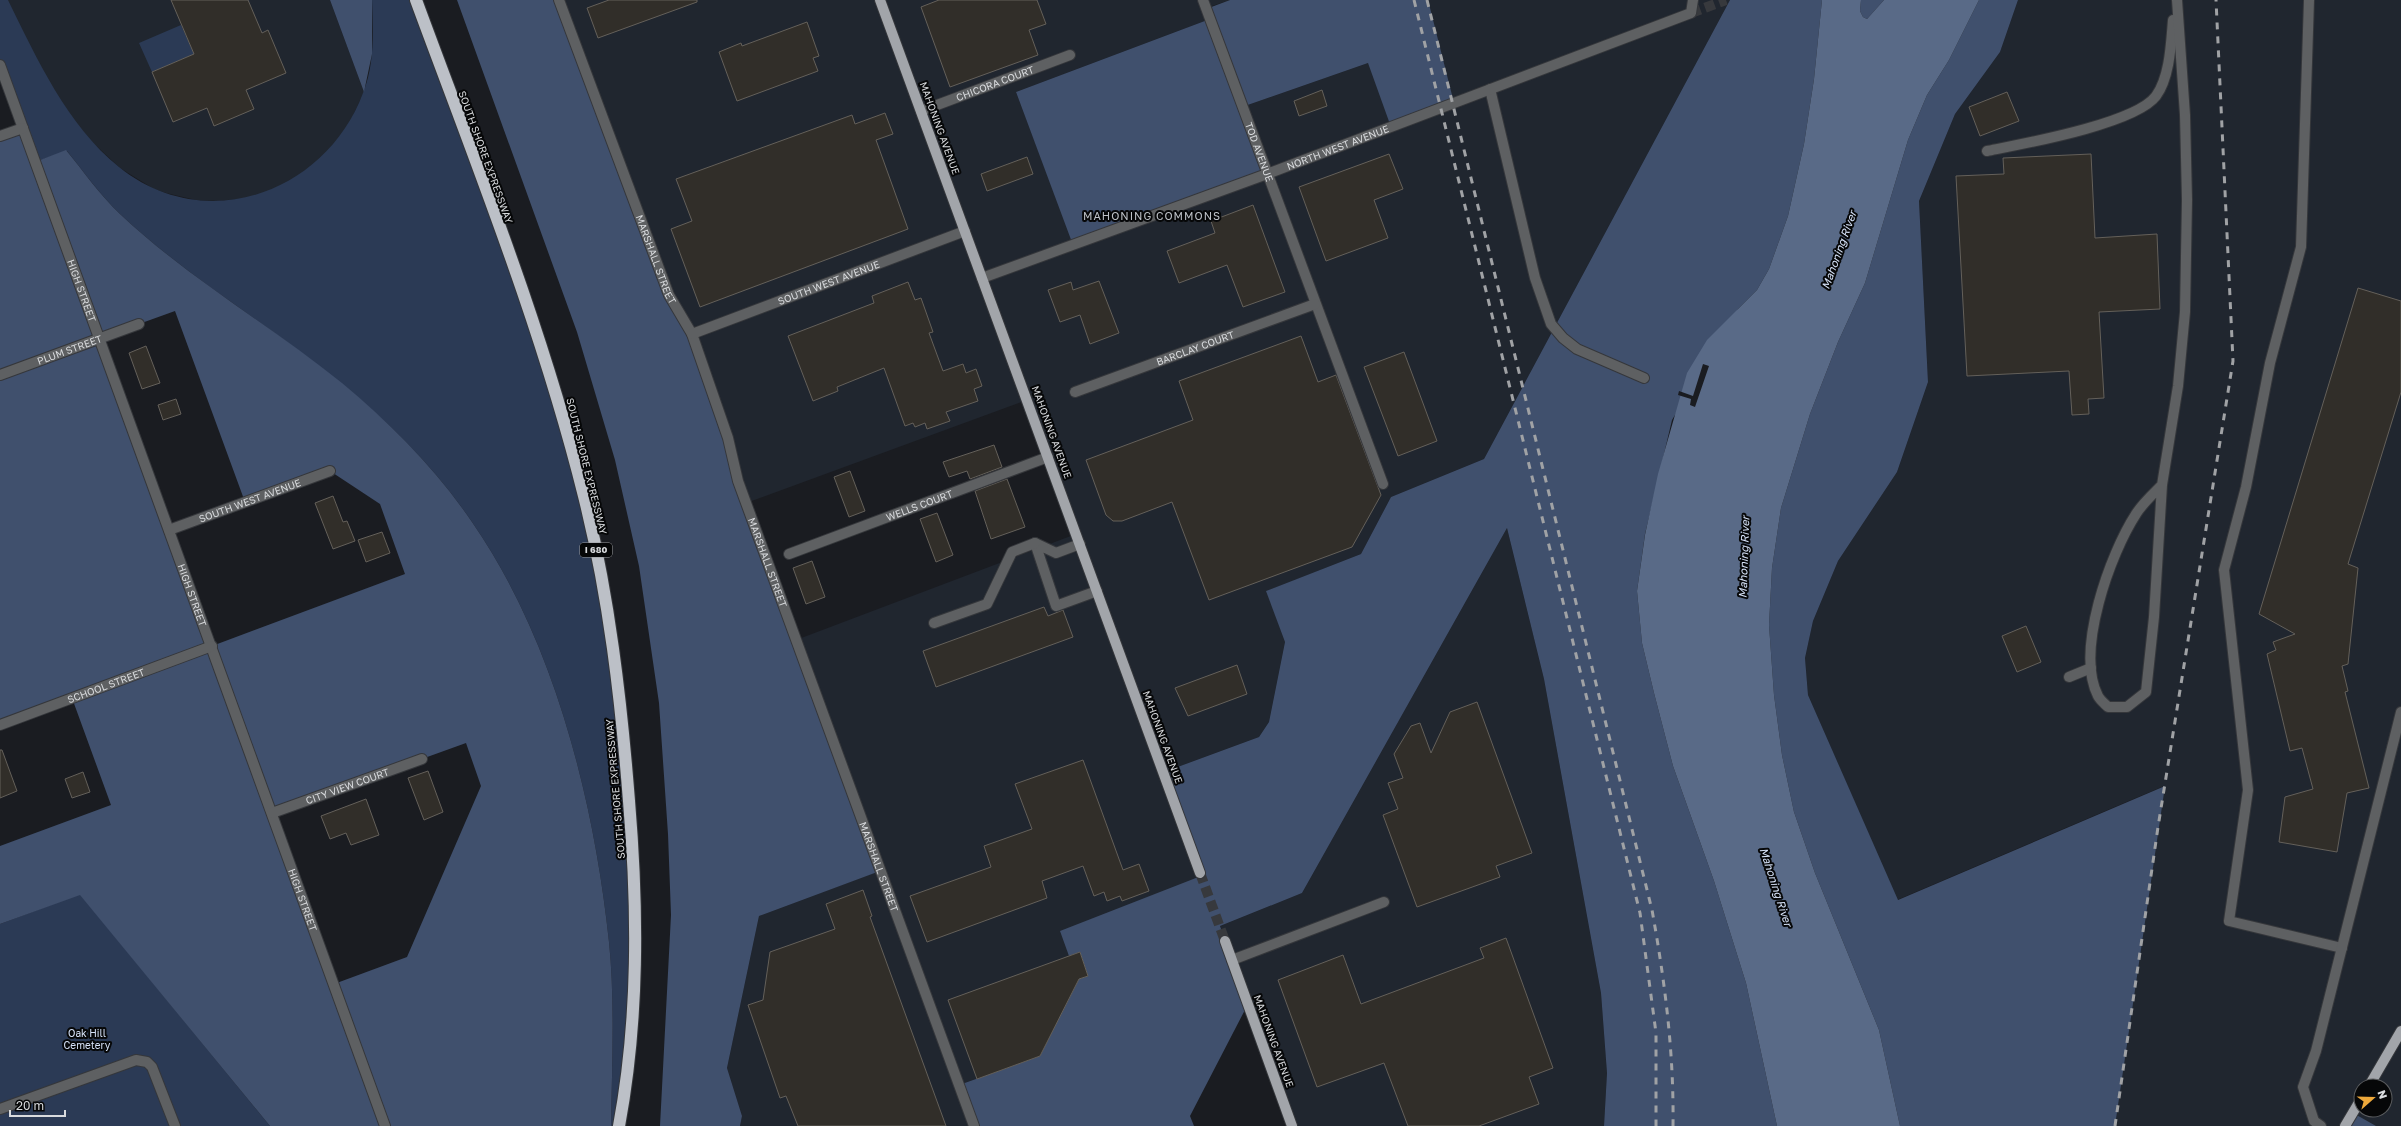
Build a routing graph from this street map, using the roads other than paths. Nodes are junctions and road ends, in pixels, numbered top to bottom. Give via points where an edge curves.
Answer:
1 (416, 0) edge
2 (560, 0) edge
3 (880, 0) edge
4 (1203, 0) edge
5 (1693, 0) edge
6 (2176, 0) edge
7 (2309, 0) edge
8 (1070, 55) dead end
9 (0, 65) edge
10 (1490, 89) junction
11 (921, 111) junction
12 (23, 128) junction
13 (0, 136) edge
14 (1987, 151) dead end
15 (1267, 174) junction
16 (965, 231) junction
17 (982, 278) junction
18 (1315, 304) junction
19 (139, 324) dead end
20 (692, 334) junction
21 (100, 338) junction
22 (0, 375) edge
23 (1644, 378) dead end
24 (1075, 392) dead end
25 (1048, 457) junction
26 (330, 471) dead end
27 (1383, 484) dead end
28 (2162, 485) junction
29 (169, 530) junction
30 (1035, 542) junction
31 (1080, 544) junction
32 (789, 554) dead end
33 (1097, 591) junction
34 (934, 623) dead end
35 (212, 646) junction
36 (2091, 668) junction
37 (2069, 677) dead end
38 (2401, 712) edge
39 (0, 725) edge
40 (422, 759) dead end
41 (272, 813) junction
42 (1200, 873) tunnel mouth
43 (1384, 902) dead end
44 (1225, 941) tunnel mouth
45 (2342, 948) junction
46 (1232, 960) junction
47 (2401, 1031) edge
48 (2374, 1078) edge
49 (0, 1109) edge
50 (2353, 1112) edge
51 (175, 1126) edge
52 (385, 1126) edge
53 (619, 1126) edge
54 (974, 1126) edge
55 (1292, 1126) edge
56 (2321, 1126) edge
57 (2345, 1126) edge

1 - 53 highway, SOUTH SHORE EXPRESSWAY / I 680 via 506,244 562,413 585,498 600,570 625,743 636,901 636,959 631,1036
2 - 20 street, MARSHALL STREET via 669,295
3 - 11 main road, MAHONING AVENUE
4 - 15 street, TOD AVENUE
5 - 10 street, NORTH WEST AVENUE via 1691,13
6 - 14 street via 2168,67 2156,97 2134,112 2073,133
6 - 28 street via 2185,115 2185,312 2178,386
7 - 45 street via 2302,247 2270,363 2246,487 2224,570 2248,790 2229,921
8 - 11 street, CHICORA COURT
9 - 12 street, HIGH STREET
10 - 15 street, NORTH WEST AVENUE
10 - 23 street via 1535,278 1551,324 1577,349
11 - 16 main road, MAHONING AVENUE
12 - 13 street
12 - 21 street, HIGH STREET
15 - 17 street, NORTH WEST AVENUE
15 - 18 street, TOD AVENUE
16 - 17 main road, MAHONING AVENUE
16 - 20 street, SOUTH WEST AVENUE
17 - 25 main road, MAHONING AVENUE
18 - 24 street, BARCLAY COURT
18 - 27 street, TOD AVENUE
19 - 21 street, PLUM STREET
20 - 54 street, MARSHALL STREET via 728,438 738,482
21 - 22 street, PLUM STREET
21 - 29 street, HIGH STREET
25 - 31 main road, MAHONING AVENUE
25 - 32 street, WELLS COURT
26 - 29 street, SOUTH WEST AVENUE
28 - 36 street via 2136,514 2115,555 2090,638
28 - 36 street via 2154,617 2146,692 2127,707 2108,707 2098,697
29 - 35 street, HIGH STREET
30 - 31 street via 1056,553
30 - 33 street via 1056,606
30 - 34 street via 1012,552 987,604
31 - 33 main road, MAHONING AVENUE
33 - 42 main road, MAHONING AVENUE
35 - 39 street, SCHOOL STREET
35 - 41 street, HIGH STREET
36 - 37 street
38 - 45 street
40 - 41 street, CITY VIEW COURT
41 - 52 street, HIGH STREET
43 - 46 street
44 - 46 main road, MAHONING AVENUE
45 - 56 street via 2316,1051 2303,1087 2314,1121
46 - 55 main road, MAHONING AVENUE
47 - 48 main road
49 - 51 street via 136,1060 147,1062 152,1067
50 - 57 main road

